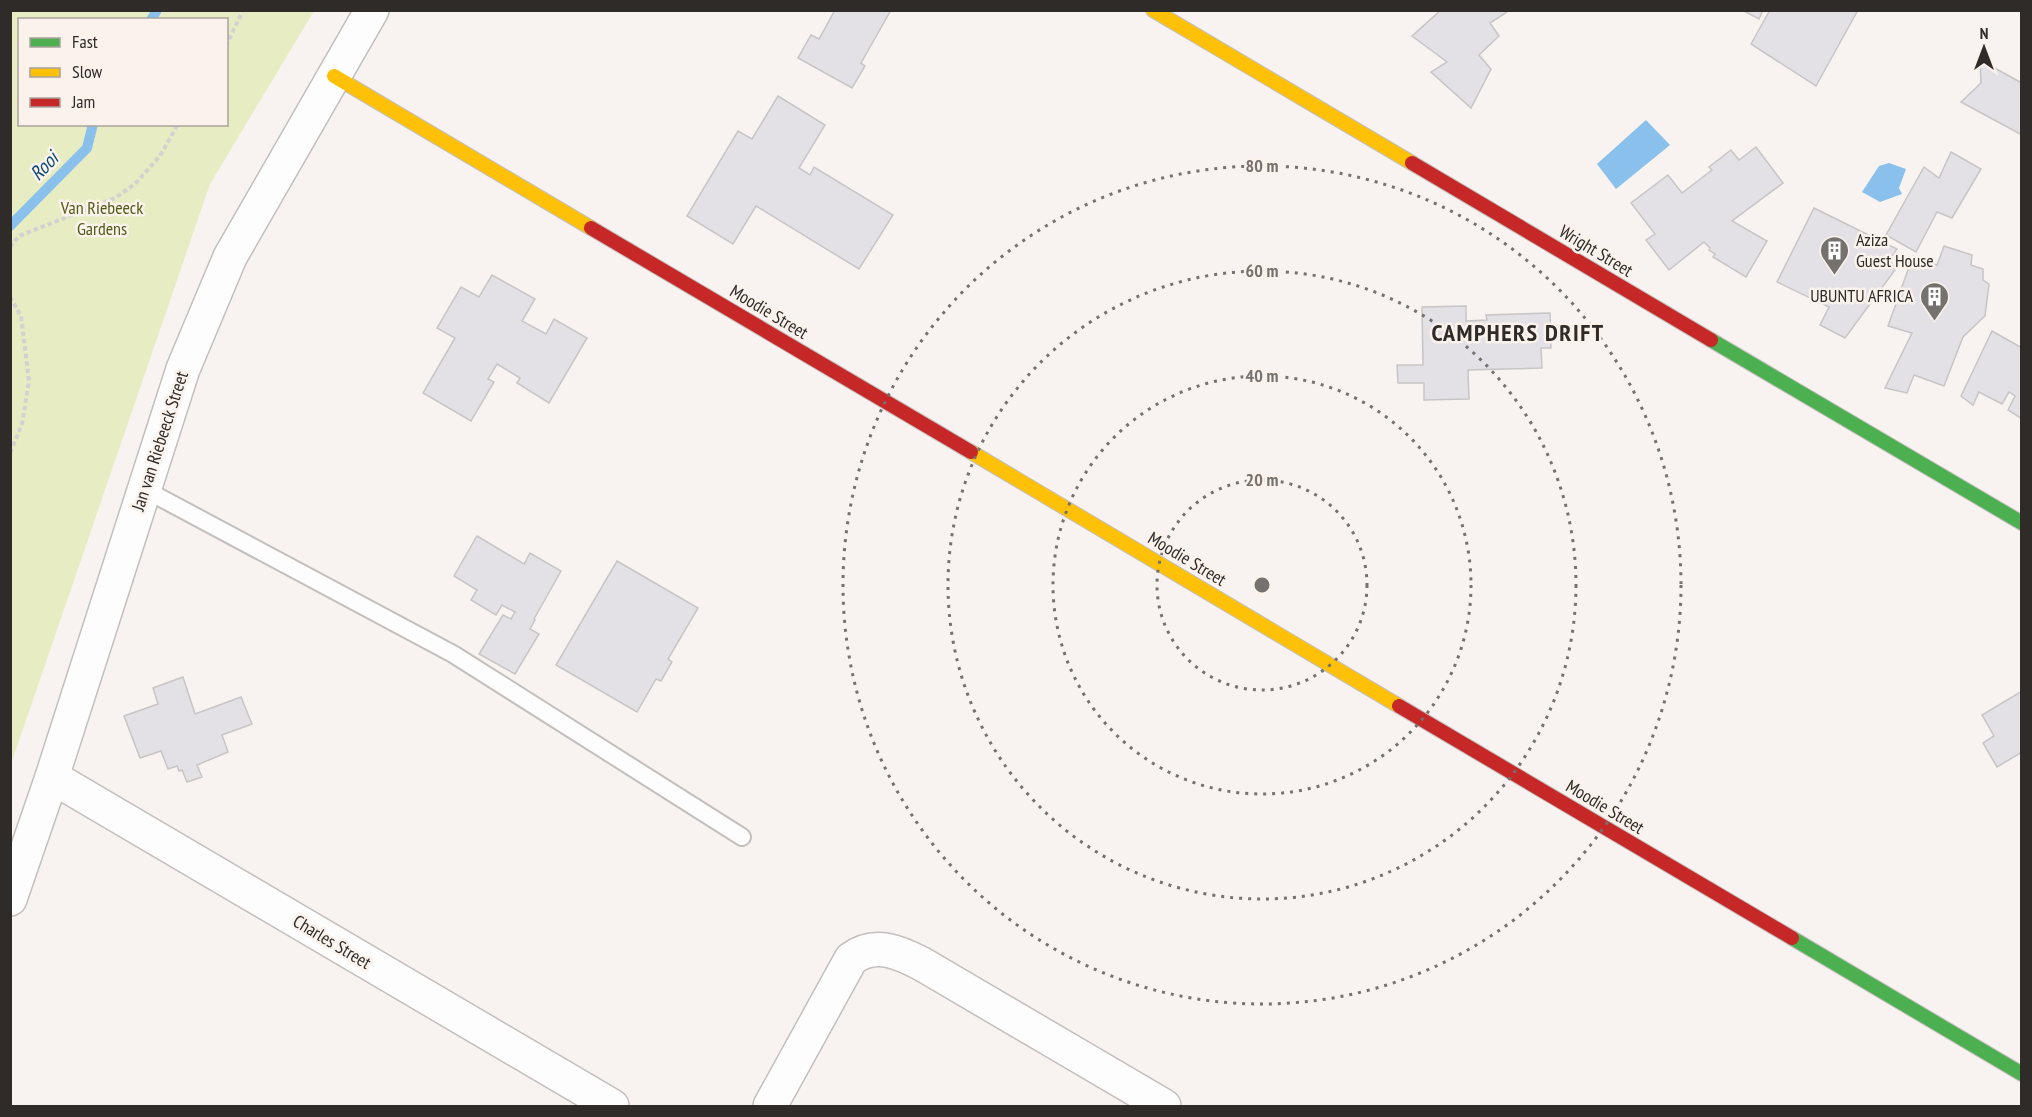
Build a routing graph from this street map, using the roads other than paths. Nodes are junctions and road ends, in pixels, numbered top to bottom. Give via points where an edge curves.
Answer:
1 (372, 10) edge
2 (1153, 10) edge
3 (334, 76) junction
4 (144, 489) junction
5 (2022, 523) edge
6 (52, 777) junction
7 (742, 837) dead end
8 (10, 899) edge
9 (2022, 1074) edge
10 (612, 1107) edge
11 (770, 1107) edge
12 (1164, 1107) edge

1 - 3 street, Jan van Riebeeck Street
2 - 5 street, Wright Street
3 - 4 street, Jan van Riebeeck Street via 230,257 183,369
3 - 9 street, Moodie Street
4 - 6 street, Jan van Riebeeck Street
4 - 7 lane via 453,654
6 - 8 street, Jan van Riebeeck Street
6 - 10 street, Charles Street
11 - 12 street via 851,959 875,949 889,950 922,964

